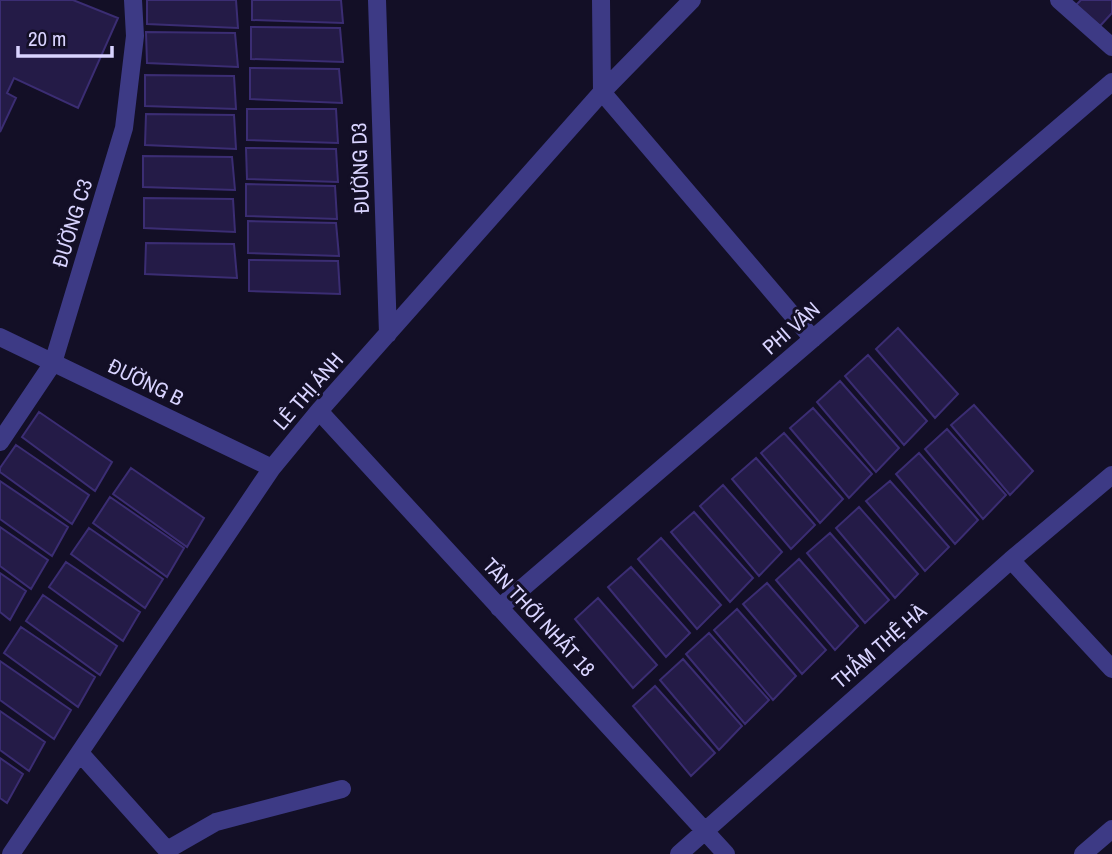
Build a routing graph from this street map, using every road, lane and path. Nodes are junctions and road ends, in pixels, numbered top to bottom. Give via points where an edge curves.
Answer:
1 (133, 0) edge
2 (377, 0) edge
3 (601, 0) edge
4 (692, 0) edge
5 (1059, 0) edge
6 (1112, 47) edge
7 (1112, 82) edge
8 (603, 92) junction
9 (388, 334) junction
10 (0, 337) edge
11 (813, 339) junction
12 (53, 363) junction
13 (319, 411) junction
14 (0, 442) edge
15 (272, 468) junction
16 (1112, 475) edge
17 (1011, 560) junction
18 (499, 608) junction
19 (1112, 669) edge
20 (80, 753) junction
21 (342, 789) dead end
22 (1112, 829) edge
23 (705, 830) junction
24 (168, 852) edge
25 (11, 854) edge
26 (679, 854) edge
27 (726, 854) edge
28 (1083, 854) edge

1 - 12 street, ĐƯỜNG C3 via 135,36 124,128
2 - 9 street, ĐƯỜNG D3
3 - 8 street
4 - 8 street, LÊ THỊ ÁNH
5 - 6 street
7 - 11 street, PHI VÂN
8 - 9 street, LÊ THỊ ÁNH
8 - 11 street
9 - 13 street, LÊ THỊ ÁNH
10 - 12 street, ĐƯỜNG B
11 - 18 street, PHI VÂN
12 - 14 street, ĐƯỜNG C3
12 - 15 street, ĐƯỜNG B
13 - 15 street, LÊ THỊ ÁNH
13 - 18 street, TÂN THỚI NHẤT 18
15 - 20 street, LÊ THỊ ÁNH
16 - 17 street, THẨM THỆ HÀ
17 - 19 street
17 - 23 street, THẨM THỆ HÀ
18 - 23 street, TÂN THỚI NHẤT 18
20 - 24 street
20 - 25 street, LÊ THỊ ÁNH
21 - 24 street via 216,822
22 - 28 street
23 - 26 street, THẨM THỆ HÀ
23 - 27 street, TÂN THỚI NHẤT 18

